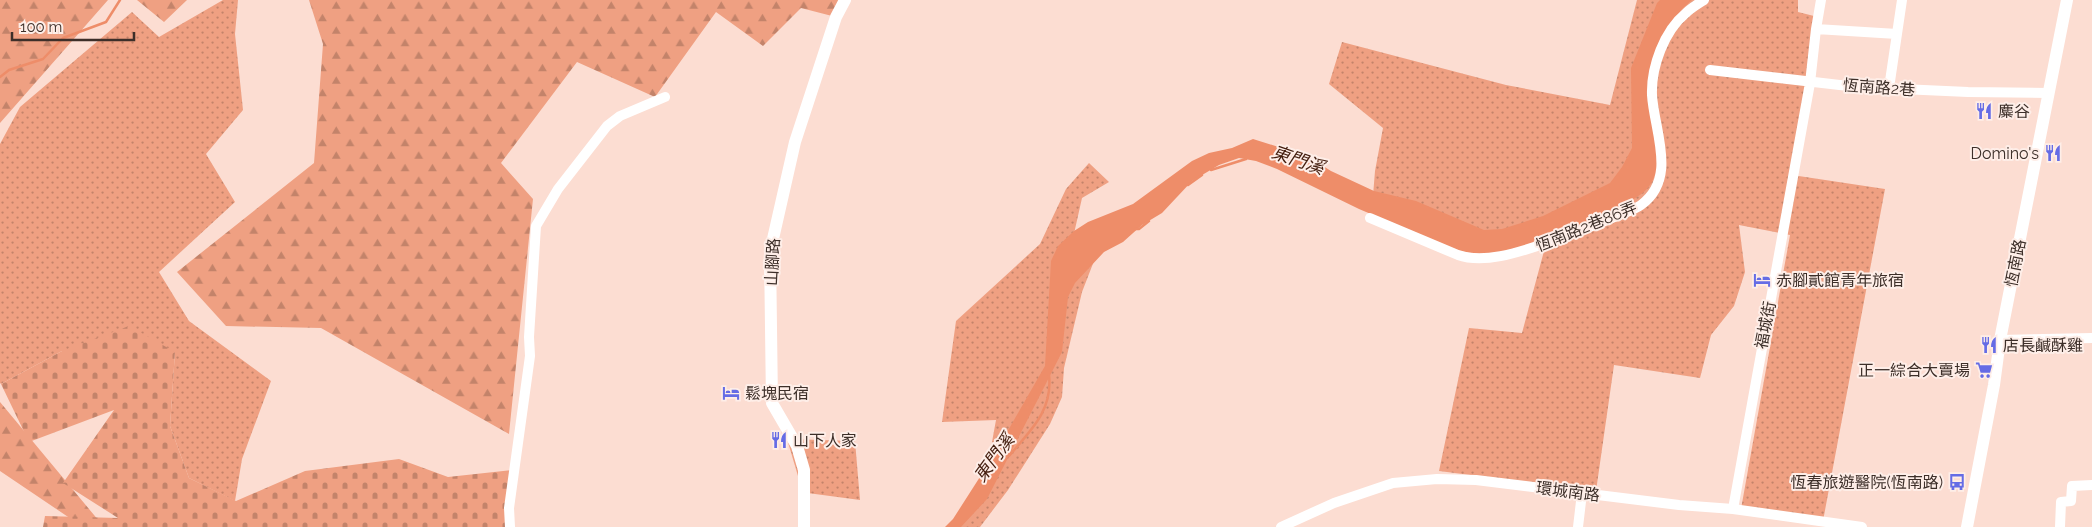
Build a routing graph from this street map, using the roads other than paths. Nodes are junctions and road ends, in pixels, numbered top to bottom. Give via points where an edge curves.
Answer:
1 (845, 0) edge
2 (1704, 0) edge
3 (1821, 0) edge
4 (1902, 0) edge
5 (2067, 0) edge
6 (1816, 29) junction
7 (1897, 34) junction
8 (1710, 70) dead end
9 (1810, 83) junction
10 (1889, 88) junction
11 (2049, 92) junction
12 (665, 97) dead end
13 (1370, 218) dead end
14 (2092, 338) edge
15 (2000, 340) junction
16 (2092, 485) edge
17 (1582, 492) junction
18 (1732, 509) junction
19 (510, 527) edge
20 (804, 527) edge
21 (1281, 527) edge
22 (1578, 527) edge
23 (1862, 527) edge
24 (1967, 527) edge
25 (2060, 527) edge

1 - 20 street, 山腳路 via 836,17 795,142 770,252 772,403 797,446 804,470
2 - 13 street, 恆南路2巷86弄 via 1675,25 1667,36 1656,66 1652,96 1663,165 1658,183 1641,206 1524,251 1470,260
3 - 6 street
4 - 7 street
5 - 11 street, 恆南路
6 - 7 street
6 - 9 street
7 - 10 street
8 - 9 street, 恆南路2巷
9 - 10 street, 恆南路2巷
9 - 18 street, 福城街
10 - 11 street, 恆南路2巷
11 - 15 street, 恆南路
12 - 19 street via 620,116 606,126 558,189 536,226 530,356
14 - 15 street
15 - 24 street, 恆南路
16 - 25 street via 2072,486 2071,501 2061,502
17 - 18 street, 環城南路
17 - 21 street, 環城南路 via 1476,480 1414,480 1393,483 1334,503
17 - 22 street
18 - 23 street, 環城南路

